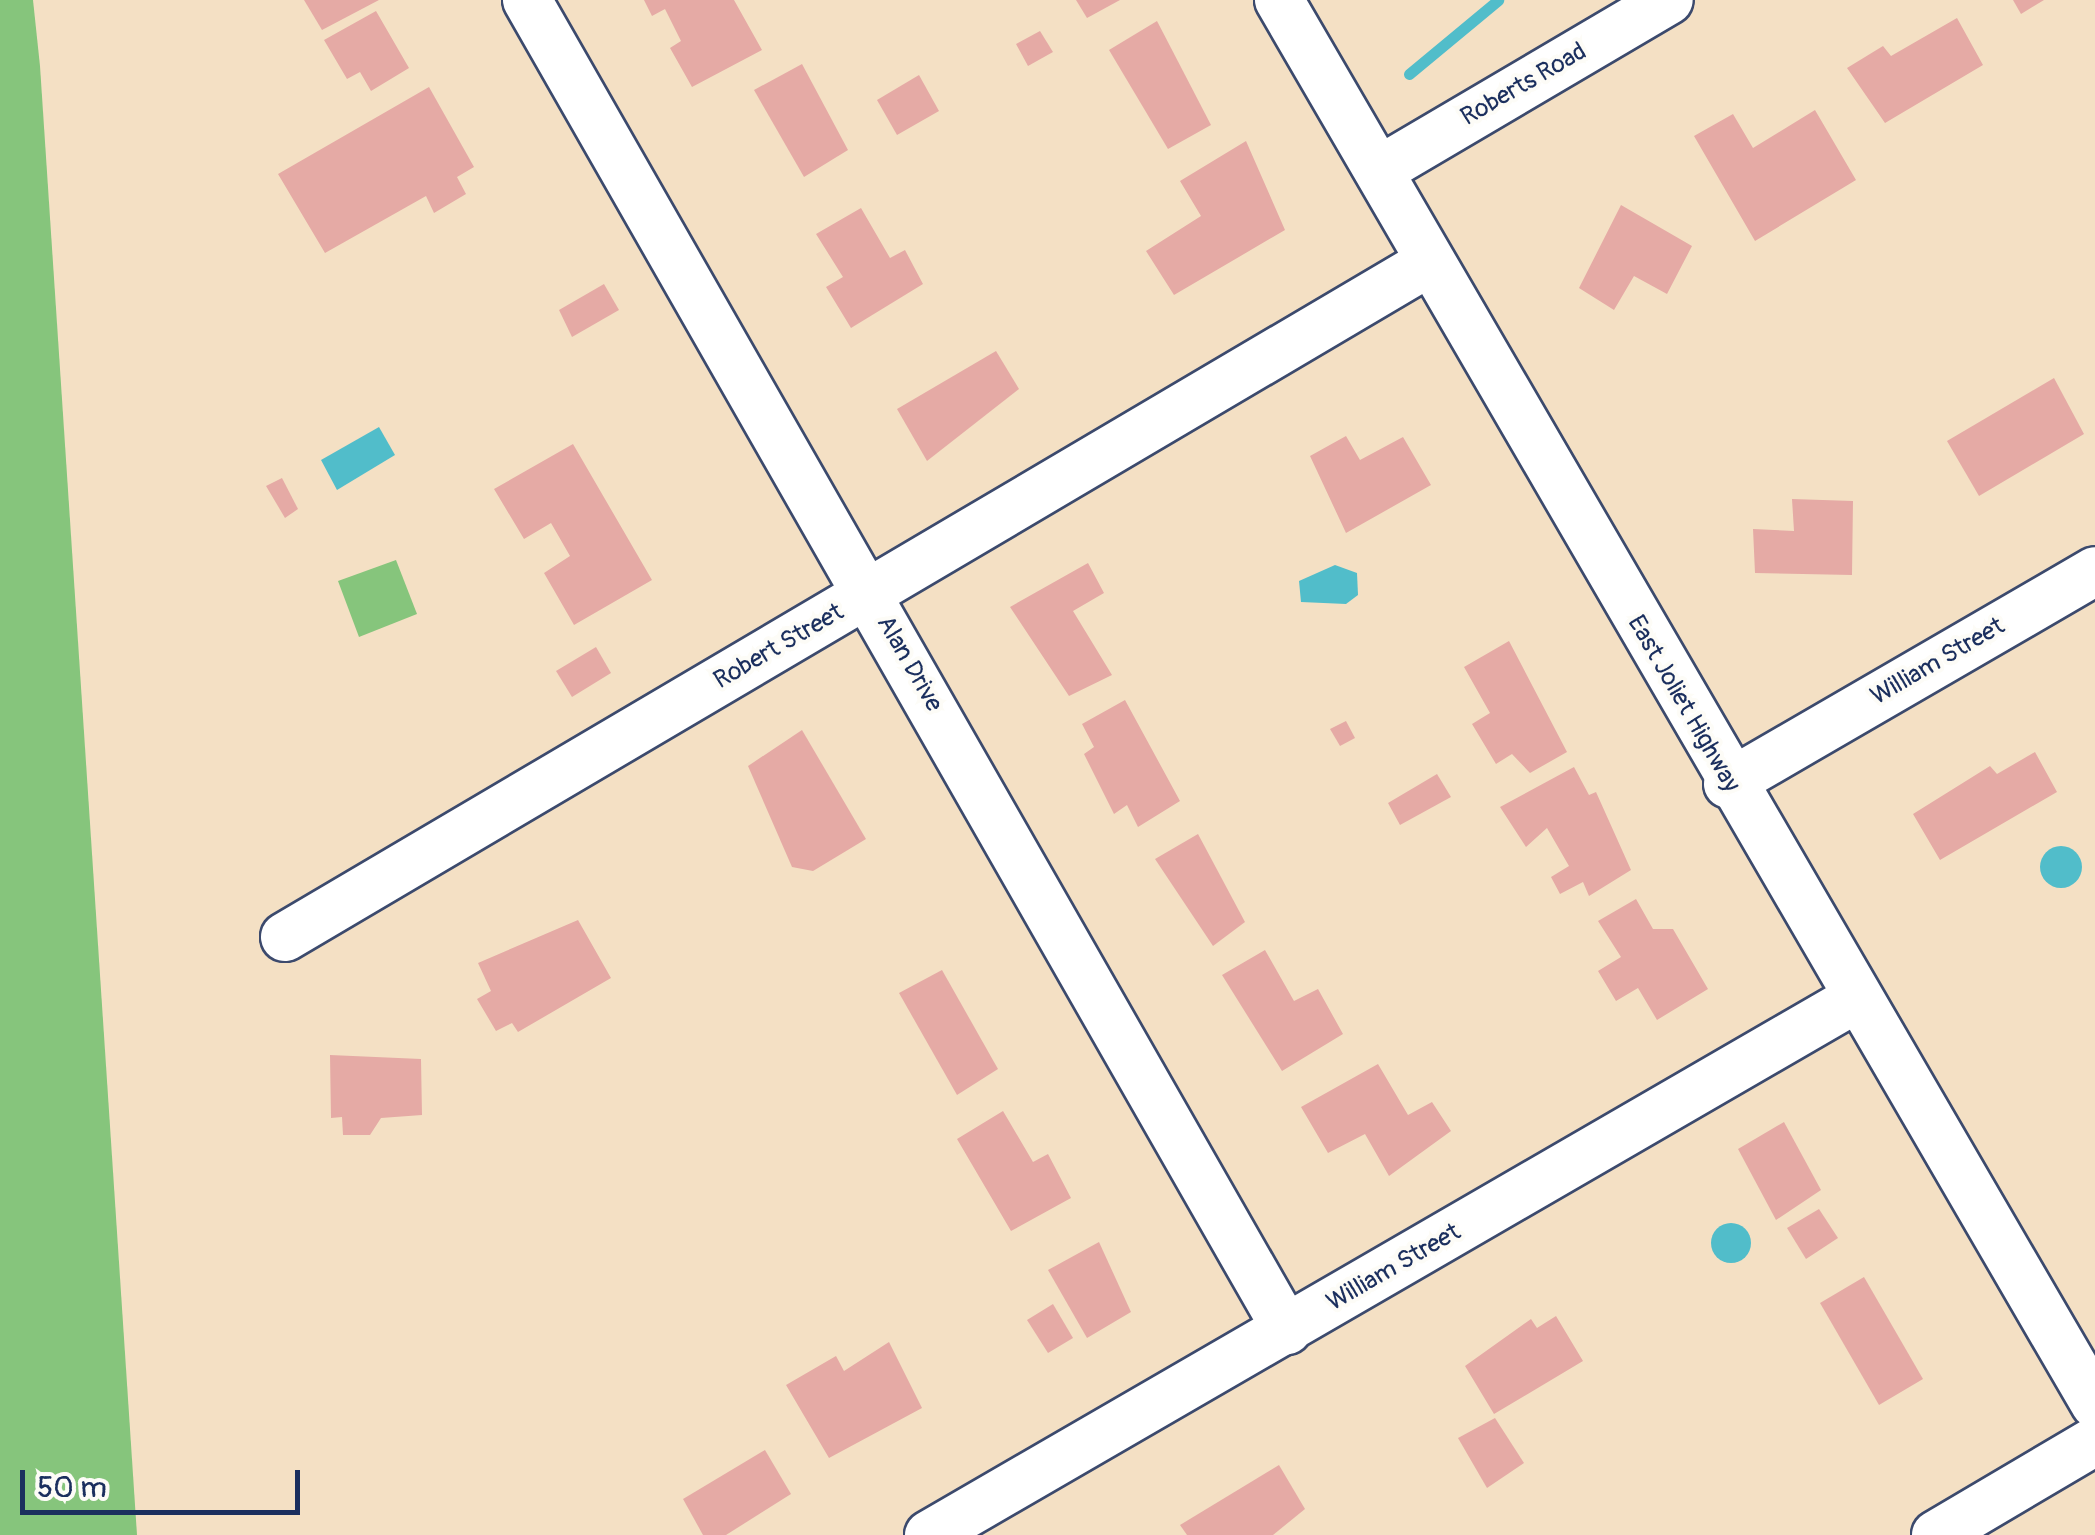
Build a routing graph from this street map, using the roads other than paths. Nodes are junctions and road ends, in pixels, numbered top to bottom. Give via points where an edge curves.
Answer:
1 (527, 0) edge
2 (1279, 0) edge
3 (1669, 0) edge
4 (1380, 170) junction
5 (1428, 263) junction
6 (2095, 571) edge
7 (869, 594) junction
8 (1728, 784) junction
9 (284, 936) dead end
10 (1857, 998) junction
11 (1287, 1330) junction
12 (2095, 1404) edge
13 (2095, 1441) edge
14 (929, 1535) edge
15 (1936, 1535) edge

1 - 7 street, Alan Drive
2 - 4 street, East Joliet Highway
3 - 4 street, Roberts Road
4 - 5 street, East Joliet Highway
5 - 7 street, Robert Street
5 - 8 street, East Joliet Highway
6 - 8 street, William Street
7 - 9 street, Robert Street
7 - 11 street, Alan Drive
8 - 10 street, East Joliet Highway
10 - 11 street, William Street
10 - 12 street, East Joliet Highway
11 - 14 street, William Street
13 - 15 street

